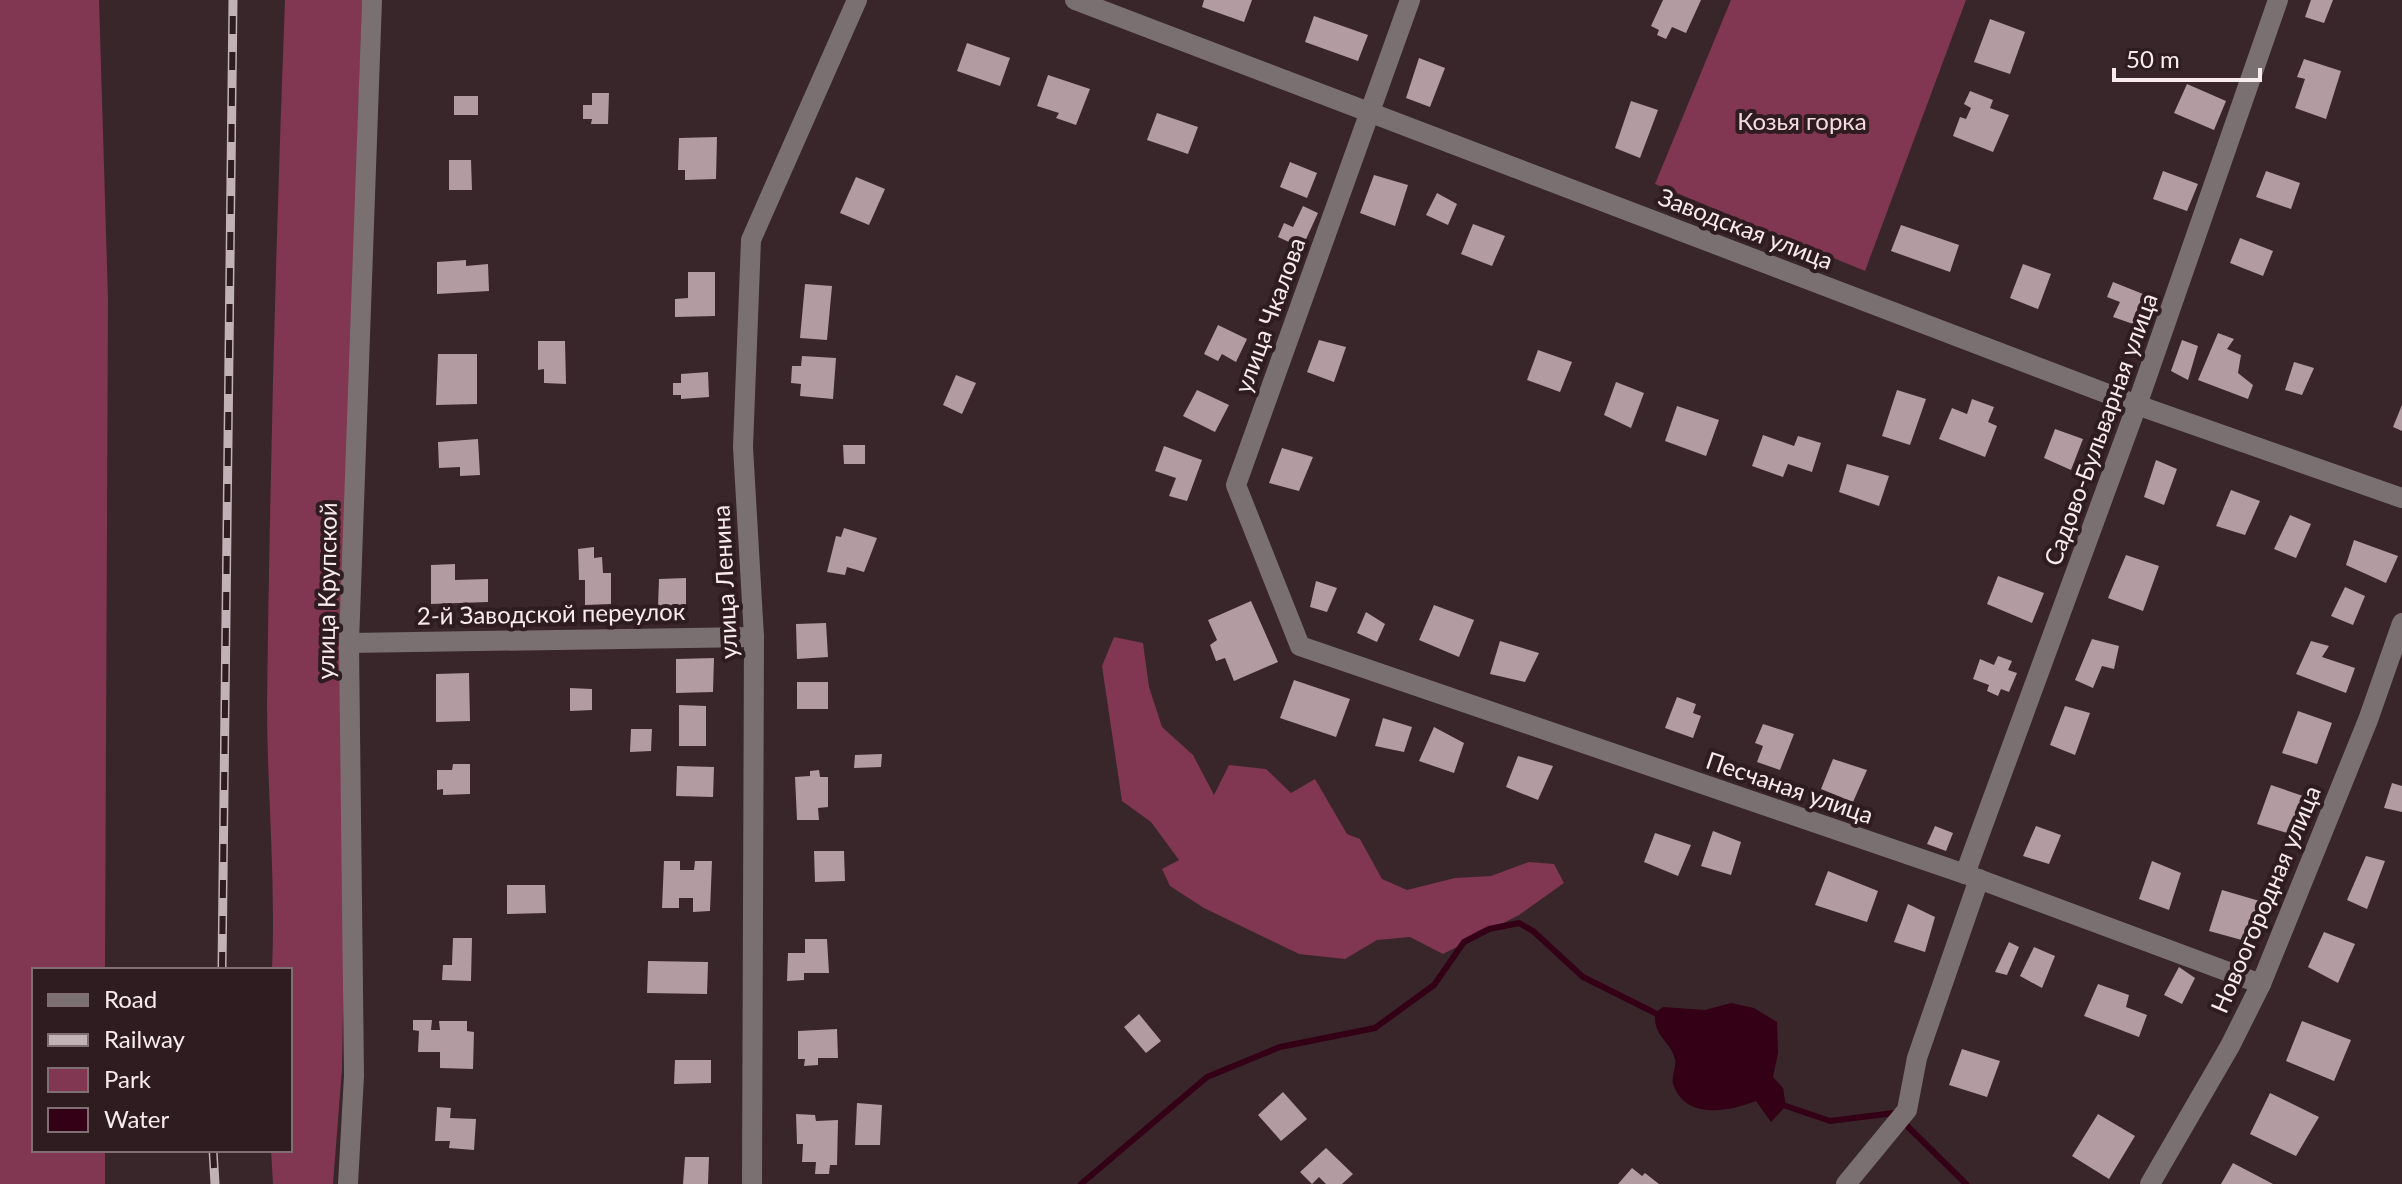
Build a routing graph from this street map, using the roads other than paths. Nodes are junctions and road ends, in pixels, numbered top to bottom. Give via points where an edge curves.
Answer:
1 (372, 0) edge
2 (857, 0) edge
3 (1075, 0) edge
4 (1410, 0) edge
5 (2278, 0) edge
6 (1370, 113) junction
7 (2137, 405) junction
8 (2402, 498) edge
9 (2402, 623) edge
10 (754, 637) junction
11 (349, 643) junction
12 (1300, 646) joint
13 (1972, 877) junction
14 (2261, 984) junction
15 (348, 1184) edge
16 (752, 1184) edge
17 (1846, 1184) edge
18 (2150, 1184) edge

1 - 11 street, улица Крупской
2 - 10 street, улица Ленина via 751,240 743,447
3 - 6 street, Заводская улица
4 - 6 street, улица Чкалова
5 - 7 street, Садово-Бульварная улица
6 - 7 street, Заводская улица
6 - 12 street, улица Чкалова via 1236,485
7 - 8 street, Заводская улица
7 - 13 street, Садово-Бульварная улица
9 - 14 street, Новоогородная улица
10 - 11 street, 2-й Заводской переулок
10 - 16 street, улица Ленина
11 - 15 street, улица Крупской via 354,1076
12 - 13 street, Песчаная улица
13 - 14 street, Песчаная улица
13 - 17 street, Садово-Бульварная улица via 1917,1058 1907,1110
14 - 18 street, Новоогородная улица

